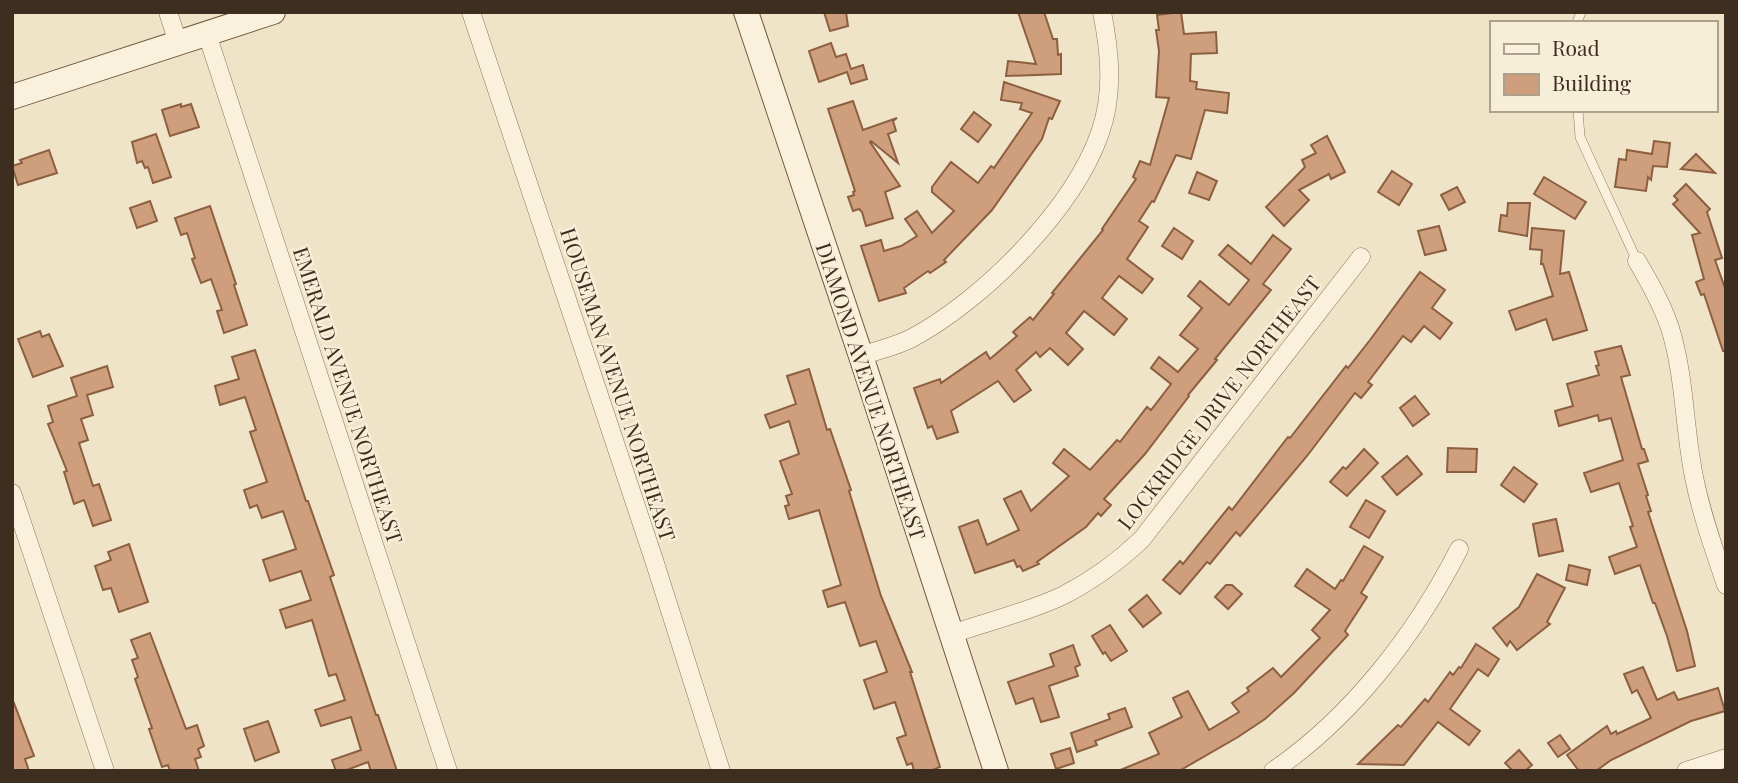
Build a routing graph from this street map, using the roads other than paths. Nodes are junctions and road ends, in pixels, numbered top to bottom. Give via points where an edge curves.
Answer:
1 (168, 12) edge
2 (273, 12) edge
3 (471, 12) edge
4 (746, 12) edge
5 (1102, 12) edge
6 (207, 34) junction
7 (178, 43) junction
8 (12, 97) edge
9 (1578, 112) edge
10 (1361, 257) dead end
11 (1637, 261) joint
12 (861, 356) junction
13 (12, 493) edge
14 (1458, 549) dead end
15 (1726, 584) edge
16 (952, 634) junction
17 (1726, 758) edge
18 (105, 771) edge
19 (449, 771) edge
20 (721, 771) edge
21 (996, 771) edge
22 (1273, 771) edge
23 (1686, 771) edge

1 - 7 street
2 - 6 street
3 - 20 street, HOUSEMAN AVENUE NORTHEAST
4 - 12 street, DIAMOND AVENUE NORTHEAST
5 - 12 street via 1110,80 1100,134 1078,178 1015,259 968,302 910,339
6 - 7 street
6 - 19 street, EMERALD AVENUE NORTHEAST
7 - 8 street
9 - 11 lane via 1587,155
10 - 16 street, LOCKRIDGE DRIVE NORTHEAST via 1126,554 1061,596
11 - 15 street via 1657,294 1670,330 1694,475
12 - 16 street, DIAMOND AVENUE NORTHEAST
13 - 18 street
14 - 22 street via 1409,632 1365,688 1305,749
16 - 21 street, DIAMOND AVENUE NORTHEAST
17 - 23 street

